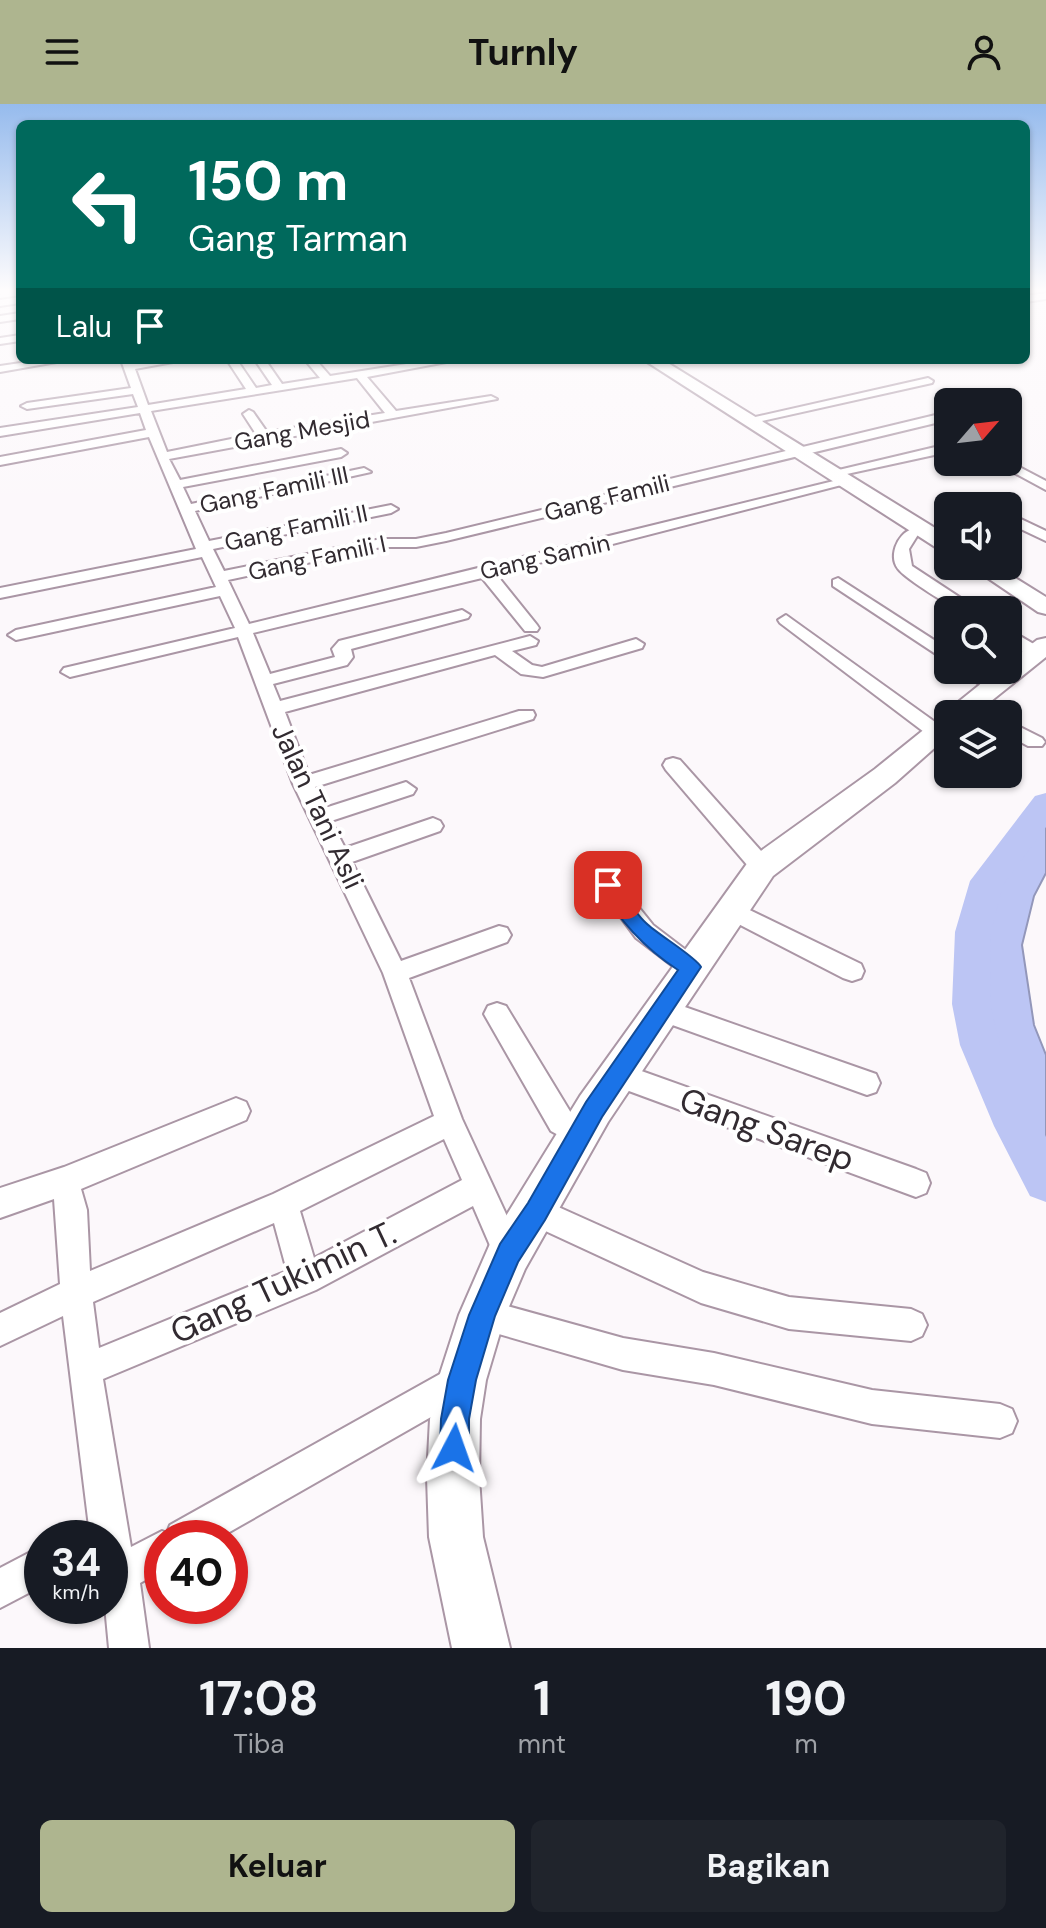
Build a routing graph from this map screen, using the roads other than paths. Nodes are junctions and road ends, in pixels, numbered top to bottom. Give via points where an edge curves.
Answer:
1 (35, 364) edge
2 (128, 364) edge
3 (235, 364) edge
4 (263, 364) edge
5 (314, 364) edge
6 (414, 364) edge
7 (658, 364) edge
8 (0, 369) edge
9 (359, 370) junction
10 (328, 380) junction
11 (928, 381) dead end
12 (279, 388) junction
13 (253, 392) junction
14 (141, 399) junction
15 (491, 399) dead end
16 (27, 406) dead end
17 (249, 414) dead end
18 (394, 416) junction
19 (934, 419) edge
20 (748, 420) junction
21 (0, 432) edge
22 (151, 433) junction
23 (264, 436) junction
24 (799, 452) junction
25 (934, 452) edge
26 (341, 453) dead end
27 (162, 457) junction
28 (0, 461) edge
29 (364, 472) dead end
30 (1022, 473) edge
31 (840, 477) junction
32 (175, 485) junction
33 (1046, 486) edge
34 (185, 509) junction
35 (391, 509) dead end
36 (1022, 524) edge
37 (912, 533) dead end
38 (934, 536) edge
39 (1046, 537) edge
40 (416, 543) joint
41 (203, 550) junction
42 (484, 570) junction
43 (1003, 580) edge
44 (838, 583) dead end
45 (221, 584) junction
46 (0, 593) edge
47 (949, 596) edge
48 (1046, 607) edge
49 (462, 615) dead end
50 (786, 620) dead end
51 (244, 630) junction
52 (16, 635) dead end
53 (1022, 641) edge
54 (636, 644) dead end
55 (934, 648) edge
56 (499, 650) junction
57 (1042, 650) edge
58 (70, 672) dead end
59 (263, 681) junction
60 (988, 684) edge
61 (993, 687) junction
62 (979, 700) edge
63 (934, 703) edge
64 (274, 709) junction
65 (526, 715) dead end
66 (1022, 735) edge
67 (934, 737) edge
68 (1035, 742) dead end
69 (673, 765) dead end
70 (303, 784) junction
71 (406, 789) dead end
72 (320, 817) junction
73 (433, 826) dead end
74 (341, 857) junction
75 (762, 867) junction
76 (608, 885) dead end
77 (731, 910) junction
78 (499, 935) dead end
79 (691, 967) junction
80 (852, 971) dead end
81 (395, 973) junction
82 (662, 1010) junction
83 (497, 1014) dead end
84 (619, 1075) junction
85 (867, 1083) dead end
86 (236, 1111) dead end
87 (450, 1122) junction
88 (580, 1134) junction
89 (64, 1181) junction
90 (916, 1183) dead end
91 (478, 1187) junction
92 (0, 1203) edge
93 (283, 1204) junction
94 (536, 1212) junction
95 (509, 1253) junction
96 (305, 1279) junction
97 (76, 1293) junction
98 (482, 1315) junction
99 (911, 1325) dead end
100 (0, 1330) edge
101 (85, 1370) junction
102 (462, 1380) junction
103 (1000, 1421) dead end
104 (97, 1520) edge
105 (215, 1520) edge
106 (24, 1575) edge
107 (0, 1589) edge
108 (126, 1624) edge
109 (129, 1648) edge
110 (481, 1648) edge

1 - 8 street
2 - 14 street, Jalan Tani Asli
3 - 13 street
4 - 12 street
5 - 10 street
6 - 9 street
7 - 20 street
9 - 10 street
9 - 18 street
10 - 12 street
11 - 20 street
12 - 13 street
13 - 14 street
14 - 16 street
14 - 21 street
14 - 22 street, Jalan Tani Asli
15 - 18 street, Gang Mesjid
17 - 23 street
18 - 23 street, Gang Mesjid
19 - 24 street, Gang Famili
20 - 24 street
22 - 27 street, Jalan Tani Asli
22 - 28 street
23 - 27 street, Gang Mesjid
24 - 31 street
24 - 40 street, Gang Famili
25 - 31 street, Gang Samin
26 - 32 street
27 - 32 street, Jalan Tani Asli
29 - 34 street, Gang Famili III
30 - 33 street
31 - 38 street
31 - 42 street, Gang Samin via 630,538
32 - 34 street, Jalan Tani Asli
34 - 41 street, Jalan Tani Asli
35 - 41 street, Gang Famili II
36 - 39 street
37 - 47 street via 904,540 905,568
40 - 45 street, Gang Famili I via 381,543
41 - 45 street, Jalan Tani Asli
41 - 46 street, Gang Famili II
42 - 51 street, Gang Samin
42 - 56 street via 531,635
43 - 48 street
44 - 55 street
45 - 51 street, Jalan Tani Asli
45 - 52 street, Gang Famili I
49 - 59 street via 345,645 341,661
50 - 63 street
51 - 58 street, Gang Samin
51 - 59 street, Jalan Tani Asli
53 - 57 street
54 - 56 street via 543,672 527,670
56 - 64 street
57 - 61 street
59 - 64 street, Jalan Tani Asli
60 - 61 street
61 - 62 street
64 - 70 street, Jalan Tani Asli
65 - 70 street
66 - 68 street
67 - 75 street
69 - 75 street
70 - 72 street, Jalan Tani Asli
71 - 72 street
72 - 74 street, Jalan Tani Asli
73 - 74 street
74 - 81 street, Jalan Tani Asli
75 - 77 street
76 - 79 street via 635,925
77 - 79 street
77 - 80 street
78 - 81 street
79 - 82 street
81 - 87 street, Jalan Tani Asli
82 - 84 street
82 - 85 street
83 - 88 street via 561,1122
84 - 88 street
84 - 90 street, Gang Sarep
86 - 89 street
87 - 91 street, Jalan Tani Asli
87 - 93 street
88 - 94 street
89 - 92 street
89 - 97 street via 72,1210
91 - 95 street, Jalan Tani Asli
91 - 96 street, Gang Tukimin T.
93 - 96 street
93 - 97 street
94 - 95 street
94 - 99 street via 701,1287 789,1313
95 - 98 street
96 - 101 street, Gang Tukimin T.
97 - 100 street
97 - 101 street
98 - 102 street
98 - 103 street via 623,1354 714,1369 872,1407
101 - 104 street
102 - 105 street
102 - 110 street via 455,1419 456,1537
106 - 107 street
108 - 109 street

